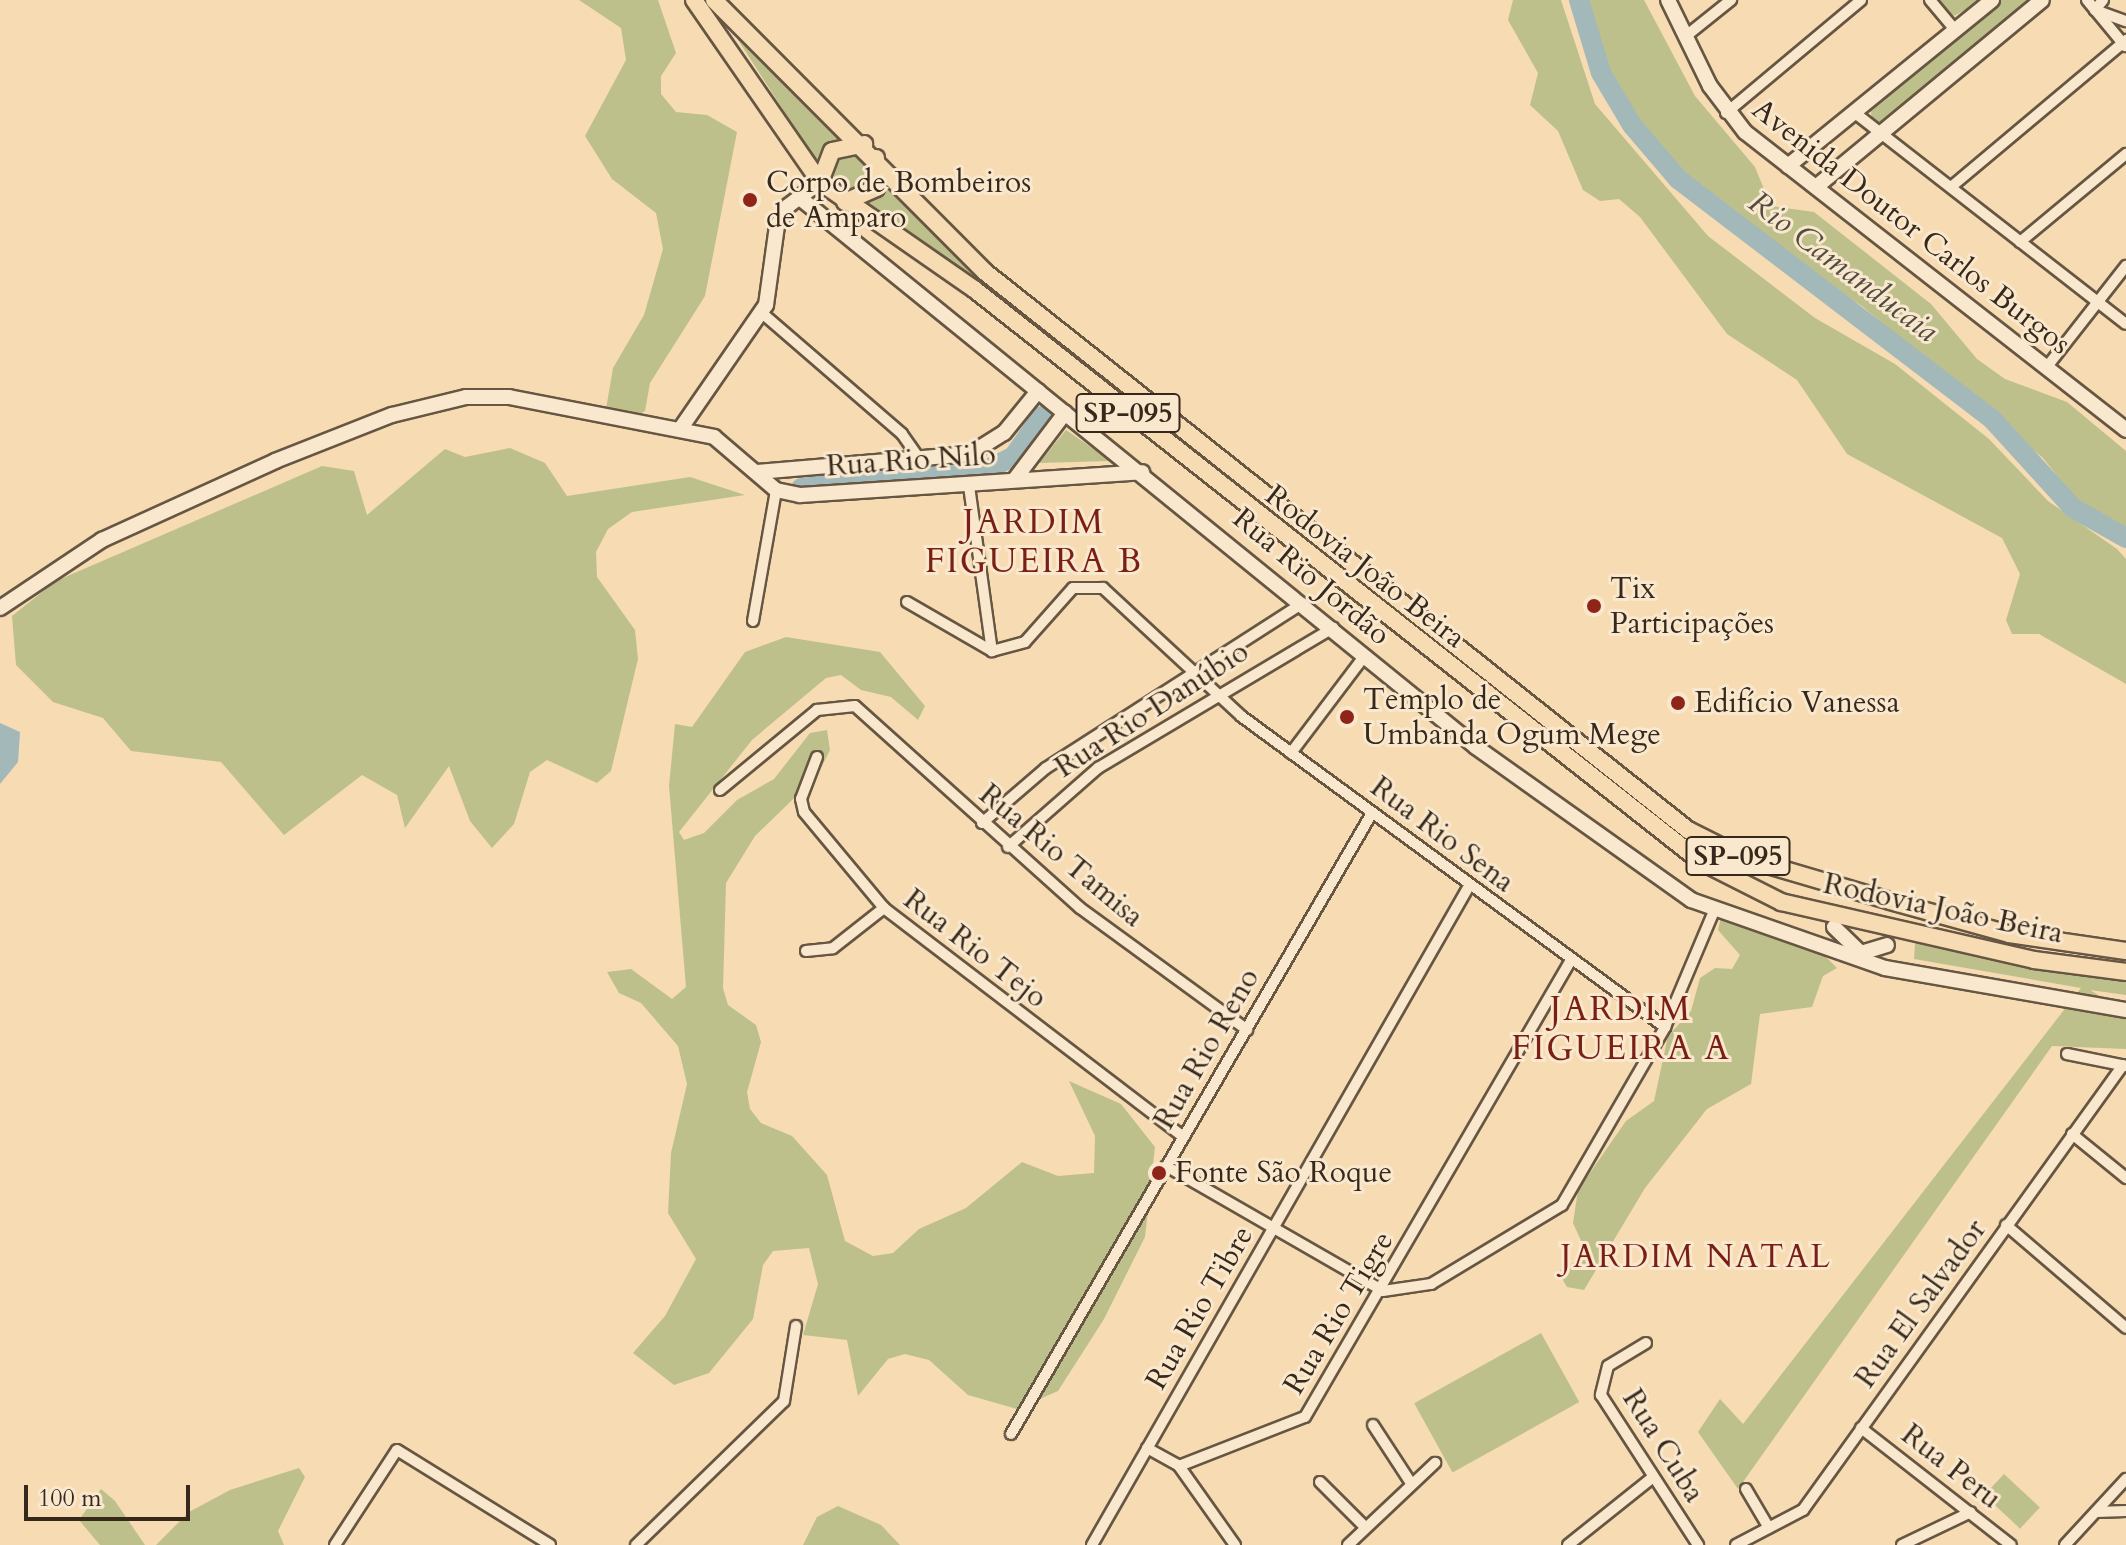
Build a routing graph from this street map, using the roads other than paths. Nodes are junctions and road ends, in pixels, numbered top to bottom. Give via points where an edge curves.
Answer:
1 (694, 0) edge
2 (714, 0) edge
3 (1668, 0) edge
4 (1731, 0) edge
5 (1861, 0) edge
6 (1930, 0) edge
7 (1992, 0) edge
8 (2042, 0) edge
9 (2087, 0) edge
10 (2103, 0) edge
11 (2095, 10) junction
12 (2126, 21) edge
13 (1955, 30) junction
14 (1686, 36) junction
15 (2125, 44) edge
16 (1726, 113) junction
17 (1855, 113) junction
18 (1881, 133) junction
19 (870, 150) junction
20 (2126, 154) edge
21 (1788, 166) junction
22 (820, 182) junction
23 (1816, 187) junction
24 (1951, 187) junction
25 (800, 198) junction
26 (845, 202) junction
27 (2020, 242) junction
28 (2126, 266) edge
29 (2098, 302) junction
30 (762, 313) junction
31 (2126, 324) edge
32 (2046, 368) junction
33 (1038, 391) junction
34 (1065, 413) junction
35 (681, 428) junction
36 (2126, 430) edge
37 (916, 454) junction
38 (757, 472) junction
39 (1142, 472) junction
40 (776, 473) junction
41 (1015, 479) junction
42 (969, 486) junction
43 (776, 490) junction
44 (907, 602) dead end
45 (1303, 603) junction
46 (0, 608) edge
47 (753, 621) dead end
48 (1333, 628) junction
49 (992, 651) junction
50 (1365, 655) junction
51 (1198, 673) junction
52 (1217, 694) junction
53 (1291, 753) junction
54 (817, 757) dead end
55 (720, 790) dead end
56 (1372, 813) junction
57 (982, 823) junction
58 (1008, 847) junction
59 (1469, 886) junction
60 (1857, 892) junction
61 (1890, 901) junction
62 (884, 908) junction
63 (1714, 911) junction
64 (1837, 922) junction
65 (1889, 937) junction
66 (1818, 945) junction
67 (806, 951) dead end
68 (2126, 951) edge
69 (1571, 960) junction
70 (1885, 968) junction
71 (2126, 972) edge
72 (2126, 1010) edge
73 (1665, 1027) junction
74 (1247, 1030) junction
75 (2067, 1054) dead end
76 (2125, 1065) edge
77 (2072, 1134) junction
78 (1183, 1137) junction
79 (1166, 1166) junction
80 (2126, 1178) edge
81 (2006, 1225) junction
82 (1273, 1228) junction
83 (1383, 1291) junction
84 (796, 1326) dead end
85 (2126, 1328) edge
86 (1646, 1343) dead end
87 (1373, 1425) dead end
88 (1861, 1428) junction
89 (1011, 1434) dead end
90 (1147, 1448) junction
91 (1435, 1463) dead end
92 (1179, 1466) junction
93 (1652, 1478) junction
94 (2126, 1479) edge
95 (1320, 1482) dead end
96 (1411, 1483) junction
97 (1746, 1489) dead end
98 (2126, 1511) edge
99 (1971, 1512) junction
100 (2096, 1512) junction
101 (1363, 1525) junction
102 (1769, 1528) junction
103 (335, 1545) edge
104 (550, 1545) edge
105 (636, 1545) edge
106 (1092, 1545) edge
107 (1235, 1545) edge
108 (1348, 1545) edge
109 (1568, 1545) edge
110 (1698, 1545) edge
111 (1736, 1545) edge
112 (1902, 1545) edge
113 (2011, 1545) edge
114 (2065, 1545) edge

1 - 22 main road, Rodovia João Beira / SP-095
2 - 19 main road, Rodovia João Beira / SP-095
3 - 14 street, Avenida Doutor Carlos Burgos
4 - 14 street
5 - 16 street
6 - 13 street
7 - 13 street
8 - 18 street
9 - 11 street
10 - 11 street
11 - 12 street
11 - 15 street
13 - 17 street
14 - 16 street, Avenida Doutor Carlos Burgos
15 - 24 street
16 - 21 street, Avenida Doutor Carlos Burgos
17 - 18 street
17 - 21 street
18 - 23 street
18 - 24 street
19 - 22 main road via 832,151
19 - 26 main road via 876,188
19 - 60 main road, Rodovia João Beira / SP-095 via 985,272 1688,830 1744,858
20 - 27 street
21 - 23 street, Avenida Doutor Carlos Burgos
22 - 25 street
22 - 26 main road, Rodovia João Beira / SP-095
23 - 32 street, Avenida Doutor Carlos Burgos
24 - 27 street
25 - 30 street via 777,226
25 - 33 street, Rua Rio Jordão
26 - 64 main road, Rodovia João Beira / SP-095 via 974,289 1700,861 1781,902
27 - 29 street
28 - 29 street
29 - 31 street
29 - 32 street
30 - 35 street
30 - 37 street via 902,434
32 - 36 street, Avenida Doutor Carlos Burgos
33 - 34 street, Rua Rio Jordão
33 - 37 street via 990,445 970,454
34 - 39 street, Rua Rio Jordão
34 - 41 street, Rua Rio Nilo
35 - 38 street via 714,437
35 - 46 street via 509,397 429,404 275,461 102,540
37 - 40 street
38 - 40 street
38 - 43 street
39 - 41 street
39 - 45 street, Rua Rio Jordão
40 - 43 street
41 - 42 street, Rua Rio Nilo
42 - 43 street, Rua Rio Nilo
42 - 49 street
43 - 47 street
44 - 49 street
45 - 48 street, Rua Rio Jordão
45 - 51 street, Rua Rio Danúbio
48 - 50 street, Rua Rio Jordão
48 - 52 street, Rua Rio Danúbio
49 - 51 street, Rua Rio Sena via 1025,642 1073,588 1087,584 1103,588
50 - 53 street
50 - 63 street, Rua Rio Jordão via 1476,747
51 - 52 street, Rua Rio Sena
51 - 57 street, Rua Rio Danúbio via 1046,768
52 - 53 street, Rua Rio Sena
52 - 58 street, Rua Rio Danúbio via 1069,788
53 - 56 street, Rua Rio Sena
54 - 62 street, Rua Rio Tejo via 801,799 804,812
55 - 57 street, Rua Rio Tamisa via 817,710 855,706
56 - 59 street, Rua Rio Sena
56 - 74 street, Rua Rio Reno
57 - 58 street, Rua Rio Tamisa
58 - 74 street, Rua Rio Tamisa
59 - 69 street, Rua Rio Sena
59 - 82 street, Rua Rio Tibre
60 - 61 main road, Rodovia João Beira / SP-095
60 - 64 main road
61 - 65 main road
61 - 68 main road, Rodovia João Beira / SP-095 via 2025,937
62 - 67 street via 833,948
62 - 78 street, Rua Rio Tejo
63 - 66 street, Rua Rio Jordão
63 - 73 street
64 - 65 main road, Rodovia João Beira / SP-095
64 - 65 street via 1861,953
64 - 66 street
65 - 70 street
65 - 71 main road, Rodovia João Beira / SP-095
66 - 70 street, Rua Rio Jordão
69 - 73 street, Rua Rio Sena
69 - 83 street, Rua Rio Tigre
70 - 72 street, Rua Rio Jordão
73 - 83 street via 1562,1205 1431,1284
74 - 78 street, Rua Rio Reno
75 - 76 street
76 - 77 street, Rua El Salvador
77 - 80 street
77 - 81 street, Rua El Salvador
78 - 79 street, Rua Rio Reno
79 - 82 street
79 - 89 street, Rua Rio Reno
81 - 85 street
81 - 88 street, Rua El Salvador
82 - 83 street
82 - 90 street, Rua Rio Tibre
83 - 92 street, Rua Rio Tigre via 1305,1417
84 - 105 street via 784,1401
86 - 93 street, Rua Cuba via 1608,1366 1600,1380 1601,1395
87 - 96 street
88 - 99 street, Rua Peru
88 - 102 street, Rua El Salvador via 1803,1510
90 - 92 street
90 - 106 street, Rua Rio Tibre
91 - 96 street
92 - 107 street
93 - 109 street
93 - 110 street, Rua Cuba
94 - 100 street
95 - 101 street
96 - 101 street
97 - 102 street
98 - 100 street
99 - 112 street
99 - 113 street, Rua Peru
100 - 114 street
101 - 108 street
102 - 111 street, Rua El Salvador
103 - 104 street via 397,1450

